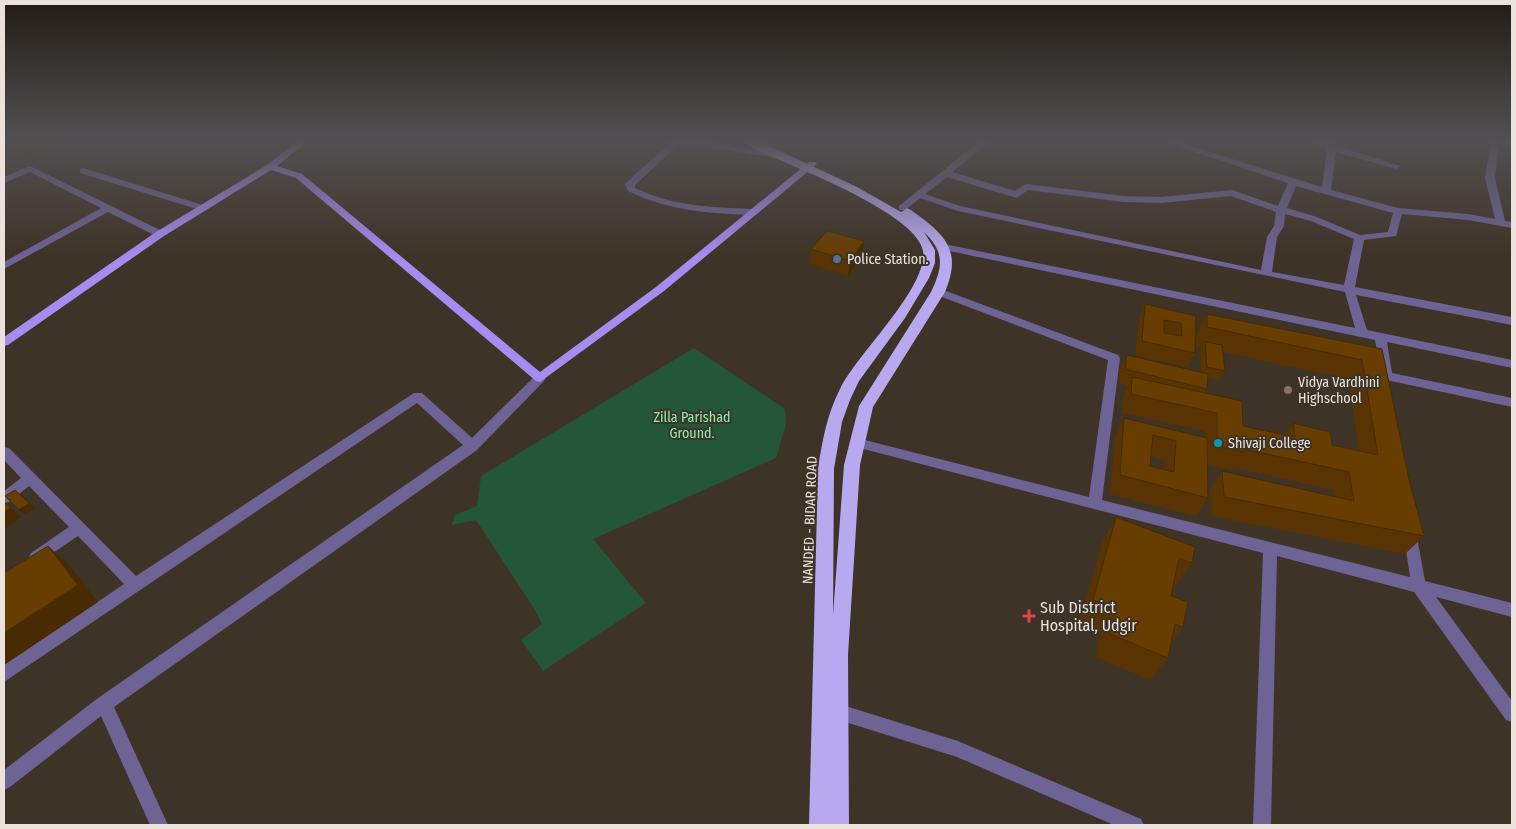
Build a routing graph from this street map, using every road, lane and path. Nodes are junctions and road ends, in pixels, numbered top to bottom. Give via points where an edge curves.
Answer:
1 (49, 179) edge
2 (108, 179) edge
3 (251, 179) edge
4 (302, 179) edge
5 (635, 179) edge
6 (794, 179) edge
7 (833, 179) edge
8 (837, 179) edge
9 (938, 179) edge
10 (964, 179) edge
11 (1283, 179) edge
12 (1328, 179) edge
13 (1490, 179) edge
14 (1293, 182) junction
15 (1326, 192) junction
16 (918, 195) junction
17 (108, 208) junction
18 (203, 208) junction
19 (902, 208) junction
20 (1281, 210) junction
21 (1398, 211) junction
22 (754, 212) junction
23 (1501, 224) junction
24 (1512, 225) edge
25 (160, 234) junction
26 (1359, 238) junction
27 (944, 247) junction
28 (4, 266) edge
29 (1266, 274) junction
30 (1349, 289) junction
31 (938, 292) junction
32 (1512, 321) edge
33 (1362, 333) junction
34 (1380, 337) junction
35 (4, 342) edge
36 (1512, 364) edge
37 (1386, 376) junction
38 (540, 378) junction
39 (1389, 392) edge
40 (1512, 403) edge
41 (857, 443) junction
42 (472, 446) junction
43 (4, 452) edge
44 (30, 478) junction
45 (4, 498) edge
46 (1095, 503) junction
47 (1408, 519) edge
48 (78, 528) junction
49 (1270, 547) junction
50 (26, 564) edge
51 (135, 585) junction
52 (1418, 585) junction
53 (1512, 610) edge
54 (4, 674) edge
55 (104, 704) junction
56 (839, 712) junction
57 (1512, 714) edge
58 (4, 781) edge
59 (160, 825) edge
60 (820, 825) edge
61 (838, 825) edge
62 (1135, 825) edge
63 (1262, 825) edge

1 - 17 street
2 - 18 street
3 - 18 main road
4 - 38 main road
5 - 22 street via 630,184 631,189 677,208
6 - 22 main road
7 - 60 highway, NANDED - BIDAR ROAD via 888,208 910,224 930,251 929,266 916,290 853,378 840,405 829,443
8 - 19 highway, NANDED - BIDAR ROAD
9 - 16 street
10 - 20 street via 1017,195 1026,187 1133,199 1232,193
11 - 14 street
12 - 15 street
13 - 23 street
14 - 15 street
14 - 20 street
15 - 21 street
16 - 19 street
16 - 29 street via 958,208
17 - 25 street
17 - 28 street
18 - 25 main road
19 - 27 highway, NANDED - BIDAR ROAD via 934,231
20 - 26 street via 1314,219
20 - 29 street via 1279,226 1272,237
21 - 23 street via 1468,217
21 - 26 street via 1392,234
22 - 38 main road via 660,289
23 - 24 street
25 - 35 main road
26 - 30 street
27 - 31 highway via 947,260 944,282
27 - 33 street
29 - 30 street
30 - 32 street
30 - 33 street
31 - 41 highway via 866,406
31 - 46 street via 1114,358
33 - 34 street
34 - 36 street
34 - 37 street
37 - 39 street
37 - 40 street
38 - 42 street
41 - 46 street
41 - 56 highway via 852,464
42 - 51 street via 418,396
42 - 55 street
43 - 44 street
44 - 45 street
44 - 48 street
46 - 49 street
47 - 52 street
48 - 50 street
48 - 51 street
49 - 52 street
49 - 63 street
51 - 54 street
52 - 53 street
52 - 57 street
55 - 58 street
55 - 59 street
56 - 61 highway
56 - 62 street via 958,749

